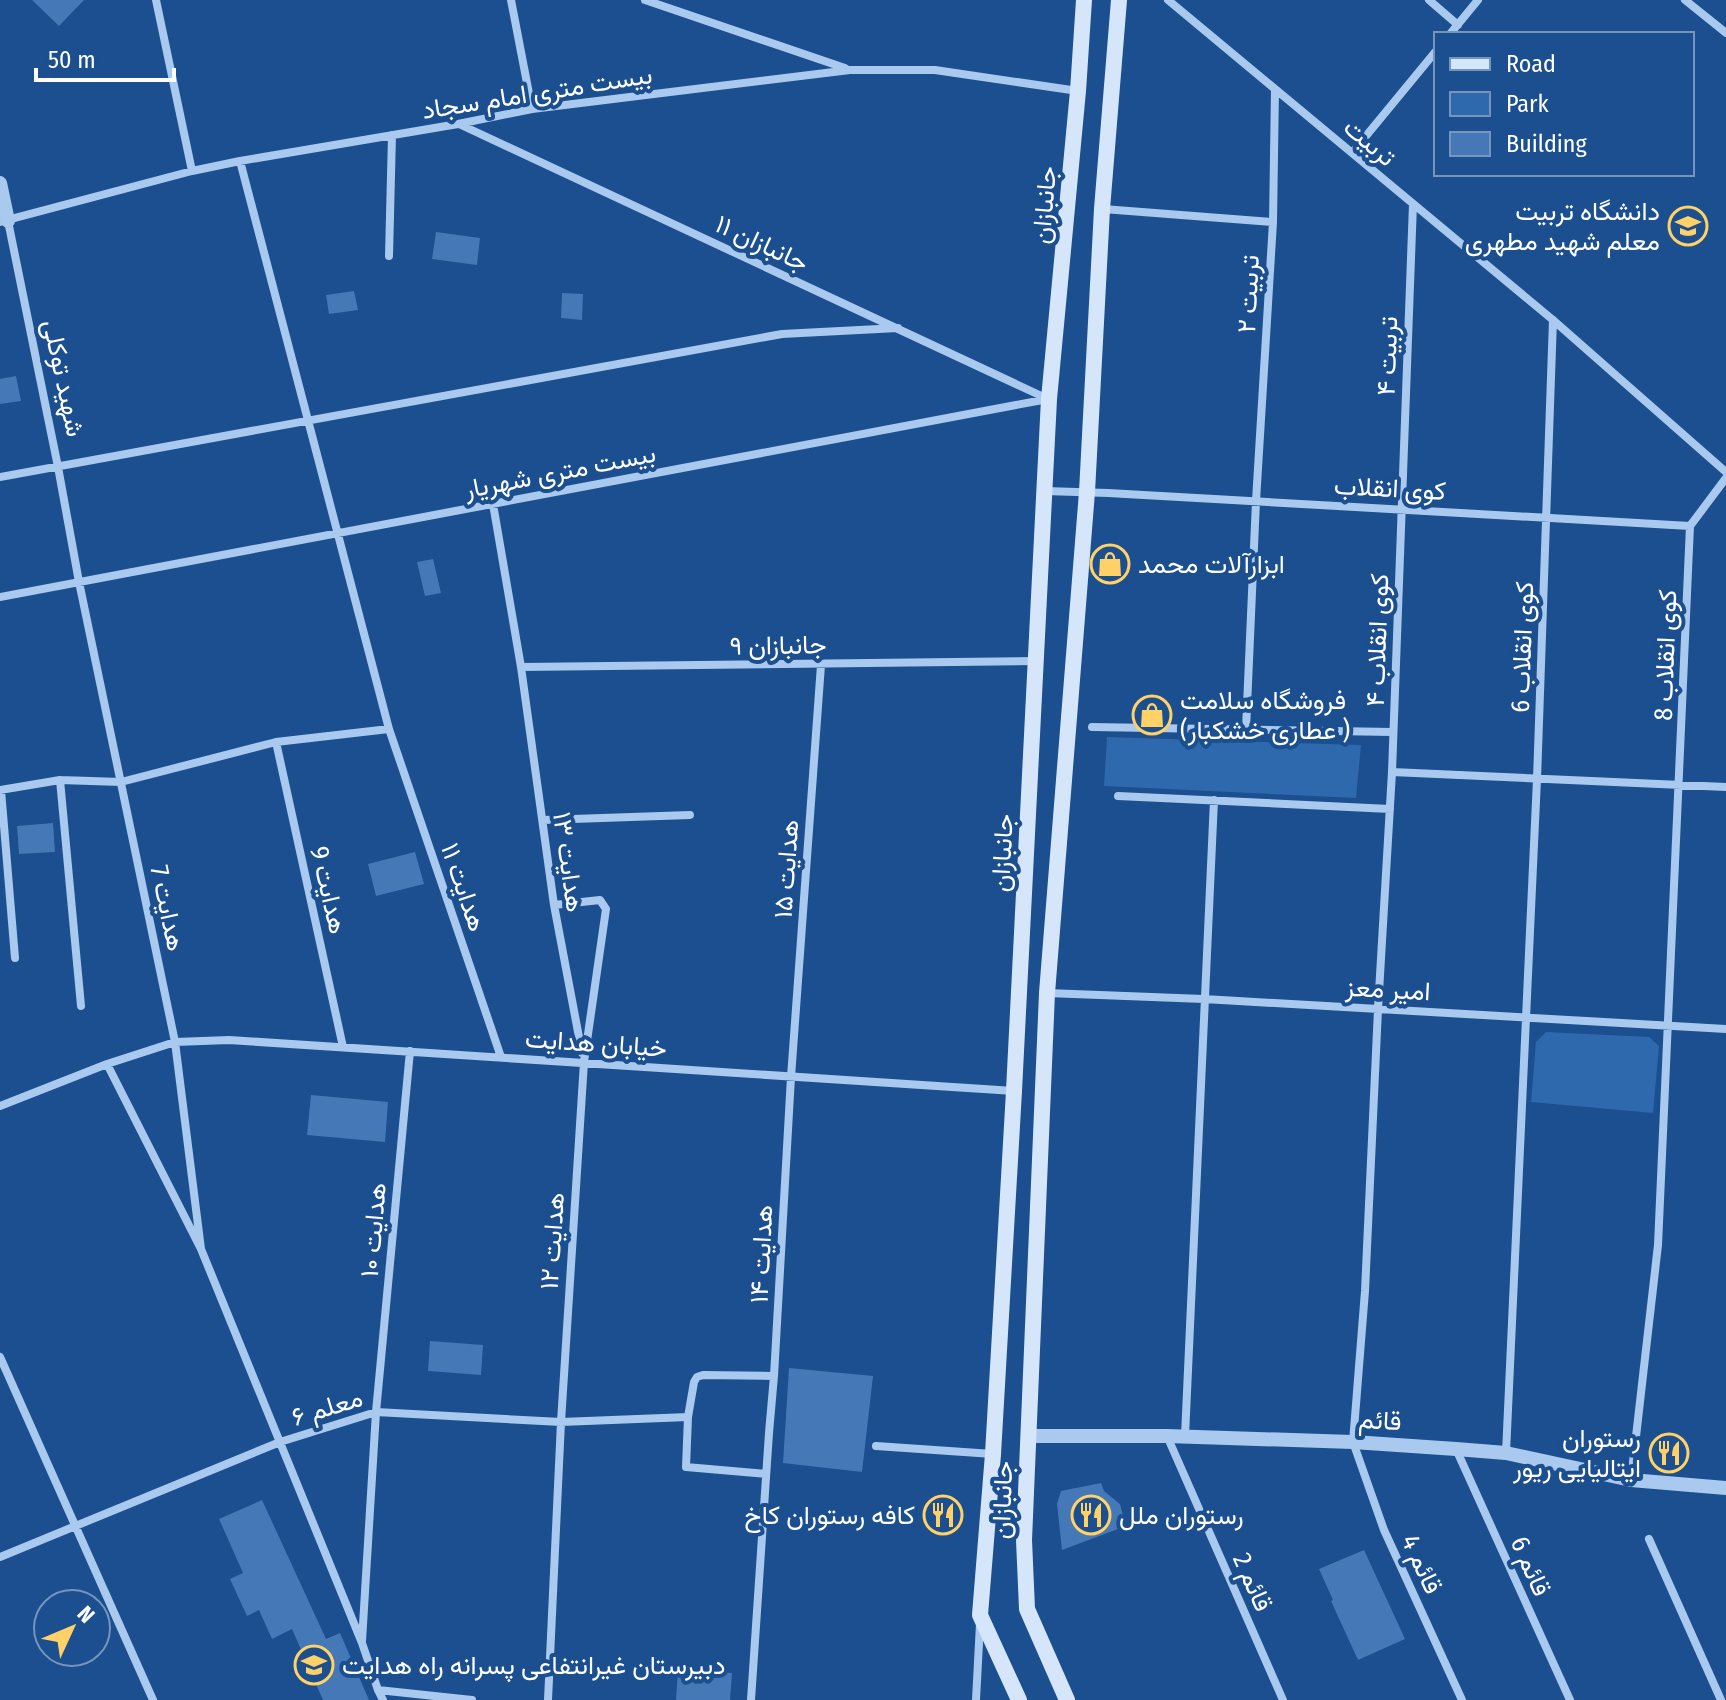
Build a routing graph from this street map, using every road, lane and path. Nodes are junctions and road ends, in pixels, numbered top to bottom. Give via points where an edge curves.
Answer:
1 (156, 0) edge
2 (511, 0) edge
3 (645, 0) edge
4 (1084, 0) edge
5 (1119, 0) edge
6 (1168, 0) edge
7 (1429, 0) edge
8 (1478, 0) edge
9 (1685, 0) edge
10 (662, 3) edge
11 (1458, 25) junction
12 (1452, 32) edge
13 (1726, 33) edge
14 (1434, 53) edge
15 (850, 70) junction
16 (1275, 89) junction
17 (1078, 91) junction
18 (532, 109) junction
19 (458, 124) junction
20 (392, 135) junction
21 (1352, 153) junction
22 (240, 161) junction
23 (192, 171) junction
24 (0, 183) edge
25 (1413, 204) junction
26 (1102, 209) junction
27 (4, 222) edge
28 (1273, 222) junction
29 (389, 256) dead end
30 (1553, 320) junction
31 (898, 328) junction
32 (1049, 399) junction
33 (308, 421) junction
34 (58, 467) junction
35 (1726, 472) edge
36 (0, 477) edge
37 (1726, 478) edge
38 (1045, 491) junction
39 (1087, 492) junction
40 (1256, 501) junction
41 (493, 504) junction
42 (1402, 509) junction
43 (1547, 518) junction
44 (1690, 526) junction
45 (338, 534) junction
46 (79, 582) junction
47 (0, 597) edge
48 (1036, 661) junction
49 (821, 665) junction
50 (521, 667) junction
51 (1092, 727) dead end
52 (389, 729) junction
53 (1246, 729) junction
54 (1393, 732) junction
55 (276, 742) junction
56 (1392, 772) junction
57 (1537, 779) junction
58 (60, 780) junction
59 (121, 782) junction
60 (1680, 785) junction
61 (1726, 787) edge
62 (0, 790) edge
63 (1118, 796) dead end
64 (1214, 800) junction
65 (1390, 809) junction
66 (690, 815) dead end
67 (543, 820) junction
68 (554, 905) junction
69 (15, 958) dead end
70 (1047, 993) junction
71 (1204, 999) junction
72 (81, 1006) dead end
73 (1378, 1009) junction
74 (1525, 1017) junction
75 (1668, 1026) junction
76 (1726, 1029) edge
77 (175, 1042) junction
78 (343, 1047) junction
79 (410, 1051) junction
80 (501, 1057) junction
81 (584, 1062) junction
82 (107, 1064) junction
83 (791, 1077) junction
84 (1014, 1091) junction
85 (1, 1105) edge
86 (201, 1249) junction
87 (0, 1357) edge
88 (774, 1376) junction
89 (376, 1412) junction
90 (688, 1417) junction
91 (561, 1422) junction
92 (1028, 1436) junction
93 (1167, 1436) junction
94 (1185, 1436) junction
95 (280, 1442) junction
96 (1353, 1442) junction
97 (876, 1446) dead end
98 (1456, 1449) junction
99 (1506, 1453) junction
100 (993, 1454) junction
101 (766, 1474) junction
102 (1631, 1480) junction
103 (1726, 1488) edge
104 (75, 1526) junction
105 (1649, 1539) dead end
106 (0, 1557) edge
107 (980, 1615) junction
108 (362, 1643) junction
109 (378, 1690) junction
110 (153, 1700) edge
111 (383, 1700) edge
112 (472, 1700) edge
113 (548, 1700) edge
114 (751, 1700) edge
115 (976, 1700) edge
116 (1019, 1700) edge
117 (1067, 1700) edge
118 (1283, 1700) edge
119 (1462, 1700) edge
120 (1570, 1700) edge
121 (1721, 1700) edge

1 - 23 street
2 - 18 street
3 - 10 street
4 - 17 main road, جانبازان
5 - 26 main road, جانبازان
6 - 16 street, تربیت
7 - 11 street
8 - 11 street
9 - 13 street
10 - 15 street
11 - 12 street
14 - 21 street
15 - 17 street, بیست متری امام سجاد via 935,70
15 - 18 street, بیست متری امام سجاد
16 - 21 street, تربیت
16 - 28 street, تربیت ۲
17 - 32 main road, جانبازان
18 - 19 street, بیست متری امام سجاد
19 - 20 street, بیست متری امام سجاد
19 - 31 street, جانبازان ۱۱
20 - 22 street, بیست متری امام سجاد
20 - 29 street
21 - 25 street, تربیت
22 - 23 street, بیست متری امام سجاد
22 - 33 street, هدایت ۱۱
23 - 27 street, بیست متری امام سجاد
24 - 27 street, شهید توکلی
25 - 30 street, تربیت
25 - 42 street, تربیت ۴
26 - 28 street
26 - 39 main road, جانبازان
27 - 34 street, شهید توکلی
28 - 40 street, تربیت ۲
30 - 35 street, تربیت
30 - 43 street, کوی انقلاب 6
31 - 32 street, جانبازان ۱۱
31 - 33 street via 782,334
32 - 38 main road, جانبازان
32 - 41 street, بیست متری شهریار
33 - 34 street
33 - 45 street, هدایت ۱۱
34 - 36 street
34 - 46 street, شهید توکلی
37 - 44 street
38 - 39 street, کوی انقلاب
38 - 48 main road, جانبازان
39 - 40 street, کوی انقلاب
39 - 70 main road, جانبازان
40 - 42 street, کوی انقلاب
40 - 53 street, تربیت ۲
41 - 45 street, بیست متری شهریار
41 - 50 street, هدایت ۱۳
42 - 43 street, کوی انقلاب
42 - 54 street, کوی انقلاب ۴
43 - 44 street, کوی انقلاب
43 - 57 street, کوی انقلاب 6
44 - 60 street, کوی انقلاب 8
45 - 46 street, بیست متری شهریار
45 - 52 street, هدایت ۱۱
46 - 47 street, بیست متری شهریار
46 - 59 street, شهید توکلی
48 - 49 street, جانبازان ۹
48 - 84 main road, جانبازان
49 - 50 street, جانبازان ۹
49 - 83 street, هدایت ۱۵
50 - 67 street, هدایت ۱۳
51 - 53 street
52 - 55 street
52 - 80 street, هدایت ۱۱
53 - 54 street
54 - 56 street, کوی انقلاب ۴
55 - 59 street
55 - 78 street, هدایت 9
56 - 57 street
56 - 65 street, کوی انقلاب ۴
57 - 60 street
57 - 74 street, کوی انقلاب 6
58 - 59 street
58 - 62 street
58 - 72 street
59 - 77 street, هدایت 7
60 - 61 street
60 - 75 street, کوی انقلاب 8
62 - 69 street
63 - 64 street
64 - 65 street
64 - 71 street
65 - 73 street, کوی انقلاب ۴
66 - 67 street
67 - 68 street, هدایت ۱۳
68 - 81 street, هدایت ۱۳
68 - 81 street via 600,900 606,909
70 - 71 street, امیر معز
70 - 92 main road, جانبازان
71 - 73 street, امیر معز
71 - 94 street
73 - 74 street, امیر معز
73 - 96 street, کوی انقلاب ۴
74 - 75 street, امیر معز
74 - 99 street, کوی انقلاب 6
75 - 76 street, امیر معز
75 - 102 street, کوی انقلاب 8 via 1658,1245
77 - 78 street, خیابان هدایت
77 - 82 street, خیابان هدایت
77 - 86 street, هدایت 7
78 - 79 street, خیابان هدایت
79 - 80 street, خیابان هدایت
79 - 89 street, هدایت ۱۰
80 - 81 street, خیابان هدایت
81 - 83 street, خیابان هدایت
81 - 91 street, هدایت ۱۲
82 - 85 street, خیابان هدایت
82 - 86 street
83 - 84 street, خیابان هدایت
83 - 88 street, هدایت ۱۴
84 - 100 main road, جانبازان
86 - 95 street
87 - 104 street
88 - 90 street via 697,1377
88 - 101 street, هدایت ۱۴
89 - 91 street, معلم ۶
89 - 95 street, معلم ۶
89 - 108 street, هدایت ۱۰
90 - 91 street, معلم ۶
90 - 101 street via 686,1467
91 - 113 street, هدایت ۱۲
92 - 93 street, قائم
92 - 117 main road, جانبازان via 1027,1609
93 - 94 street, قائم
93 - 118 street, قائم 2
94 - 96 street, قائم
95 - 104 street, معلم ۶
95 - 108 street
96 - 98 street, قائم
96 - 119 street, قائم 4 via 1384,1530
97 - 100 street
98 - 99 street, قائم
98 - 120 street, قائم 6
99 - 102 street, قائم
100 - 107 main road, جانبازان
101 - 114 street, هدایت ۱۴
102 - 103 street, قائم
104 - 106 street, معلم ۶
104 - 110 street
105 - 121 street
107 - 115 street
107 - 116 main road, جانبازان
108 - 109 street
109 - 111 street
109 - 112 street

